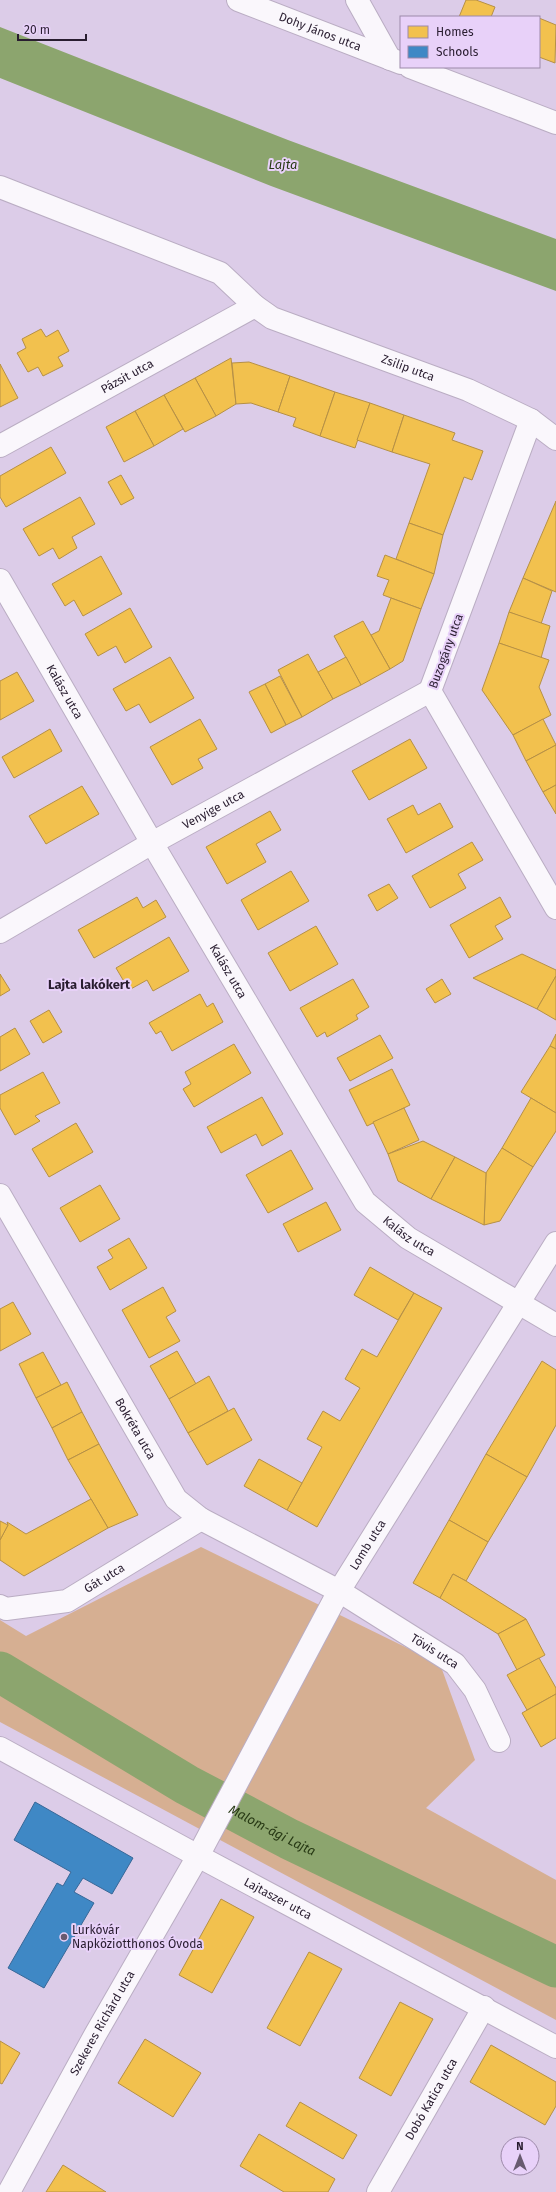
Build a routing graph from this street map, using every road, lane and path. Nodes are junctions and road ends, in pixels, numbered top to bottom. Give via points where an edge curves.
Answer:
1 (238, 0) edge
2 (357, 0) edge
3 (396, 61) edge
4 (413, 68) edge
5 (556, 123) edge
6 (0, 187) edge
7 (255, 306) junction
8 (532, 420) junction
9 (556, 439) edge
10 (0, 446) edge
11 (0, 580) edge
12 (430, 692) junction
13 (152, 843) junction
14 (556, 908) edge
15 (0, 932) edge
16 (0, 1195) edge
17 (556, 1243) edge
18 (520, 1304) junction
19 (556, 1325) edge
20 (201, 1519) junction
21 (339, 1591) junction
22 (0, 1606) edge
23 (499, 1741) dead end
24 (0, 1748) edge
25 (198, 1856) junction
26 (484, 2007) junction
27 (556, 2047) edge
28 (9, 2192) edge
29 (378, 2192) edge

1 - 3 street, Dohy János utca
2 - 3 street
4 - 5 street
6 - 7 street, Zsilip utca via 220,273
7 - 8 street, Zsilip utca via 272,318 468,390
7 - 10 street, Pázsit utca
8 - 9 street, Zsilip utca
8 - 12 street, Buzogány utca
11 - 13 street, Kalász utca
12 - 13 street, Venyige utca
12 - 14 street, Buzogány utca
13 - 15 street, Venyige utca
13 - 18 street, Kalász utca via 365,1202 408,1238
16 - 20 street, Bokréta utca via 176,1499
17 - 18 street, Lomb utca
18 - 19 street, Kalász utca
18 - 21 street, Lomb utca
20 - 21 street, Bokréta utca
20 - 22 street, Gát utca via 67,1601 6,1609
21 - 23 street, Tövis utca via 455,1664 474,1690
21 - 25 street, Lomb utca
24 - 25 street, Lajtaszer utca
25 - 26 street, Lajtaszer utca
25 - 28 street, Szekeres Richárd utca via 95,2035
26 - 27 street, Lajtaszer utca
26 - 29 street, Dobó Katica utca

